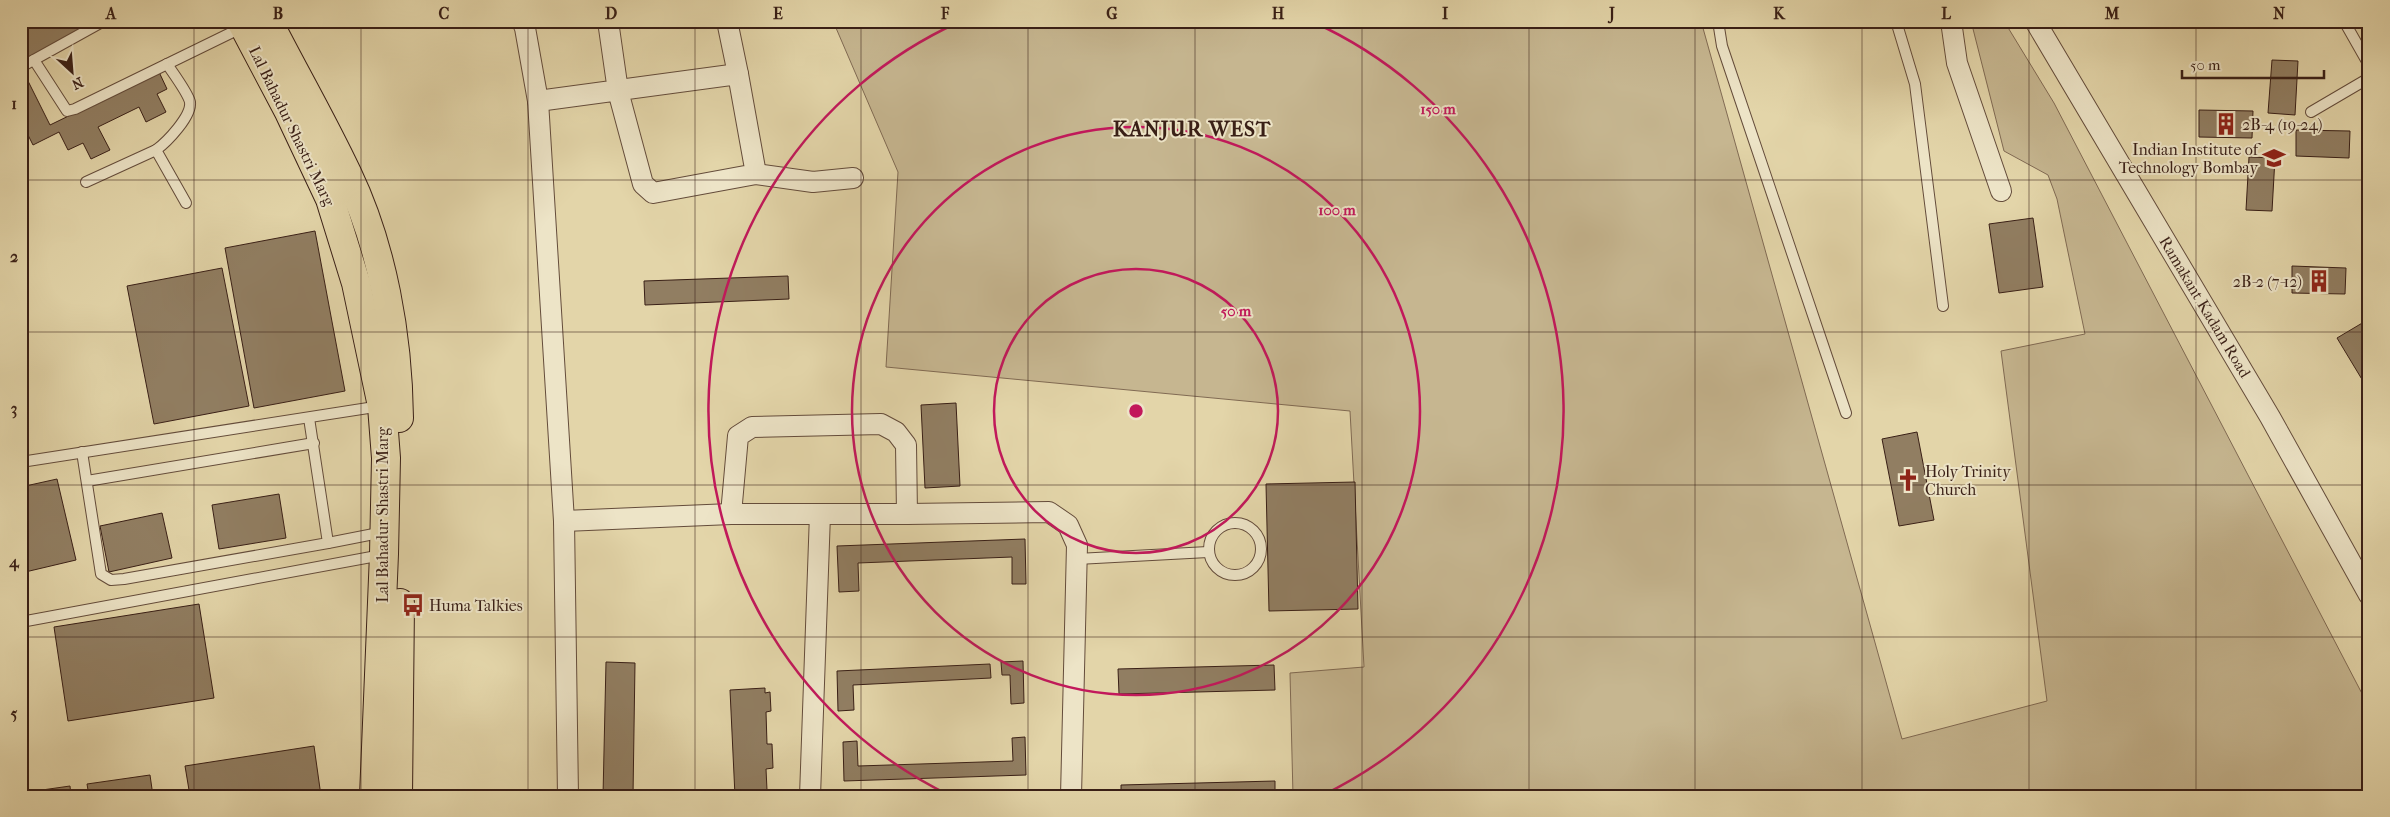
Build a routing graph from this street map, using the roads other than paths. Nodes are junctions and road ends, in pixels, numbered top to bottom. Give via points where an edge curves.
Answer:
1 (104, 21) edge
2 (522, 21) edge
3 (608, 21) edge
4 (727, 21) edge
5 (1718, 21) edge
6 (1896, 21) edge
7 (1951, 21) edge
8 (2035, 21) edge
9 (2344, 21) edge
10 (251, 23) edge
11 (34, 60) junction
12 (168, 64) junction
13 (2369, 65) edge
14 (21, 67) edge
15 (738, 74) junction
16 (2369, 78) edge
17 (618, 91) junction
18 (538, 102) junction
19 (2311, 112) dead end
20 (156, 150) junction
21 (756, 174) junction
22 (853, 178) dead end
23 (86, 182) dead end
24 (2001, 191) dead end
25 (186, 203) dead end
26 (1943, 306) dead end
27 (390, 404) junction
28 (1846, 413) dead end
29 (309, 418) junction
30 (314, 443) junction
31 (82, 452) junction
32 (21, 462) edge
33 (87, 481) junction
34 (731, 514) junction
35 (820, 514) junction
36 (907, 514) junction
37 (564, 521) junction
38 (328, 543) junction
39 (384, 543) junction
40 (1208, 552) junction
41 (1077, 558) junction
42 (2369, 595) edge
43 (21, 622) edge
44 (374, 796) edge
45 (398, 796) edge
46 (568, 796) edge
47 (810, 796) edge
48 (1072, 796) edge

1 - 11 lane
2 - 18 street
3 - 17 street
4 - 15 street
5 - 28 lane via 1722,46
6 - 26 lane via 1915,84
7 - 24 street via 1957,63
8 - 42 street, Ramakant Kadam Road via 2270,417
9 - 13 lane
10 - 12 lane
10 - 27 main road, Lal Bahadur Shastri Marg via 330,199
11 - 12 lane via 67,111
11 - 14 lane
12 - 20 lane via 190,102 189,110 169,141
15 - 17 street
15 - 21 street
16 - 19 lane
17 - 18 street
17 - 21 street via 642,184 653,193
18 - 37 street
20 - 23 lane
20 - 25 lane
21 - 22 street via 813,182
27 - 29 lane
27 - 39 main road, Lal Bahadur Shastri Marg
27 - 45 main road, Lal Bahadur Shastri Marg
29 - 30 lane
29 - 31 lane
30 - 33 lane
30 - 38 lane
31 - 32 lane
31 - 33 lane
33 - 38 lane via 101,574 111,580
34 - 35 street
34 - 36 street via 738,436 752,428 881,424 896,432 906,445
34 - 37 street
35 - 36 street
35 - 47 street
36 - 41 street via 1049,512 1068,525 1077,545
37 - 46 street
38 - 39 lane
39 - 43 lane
39 - 44 main road, Lal Bahadur Shastri Marg
40 - 40 lane via 1212,536 1218,529 1234,522 1251,528 1261,543 1258,561 1237,575 1221,571
40 - 41 lane
41 - 48 street

